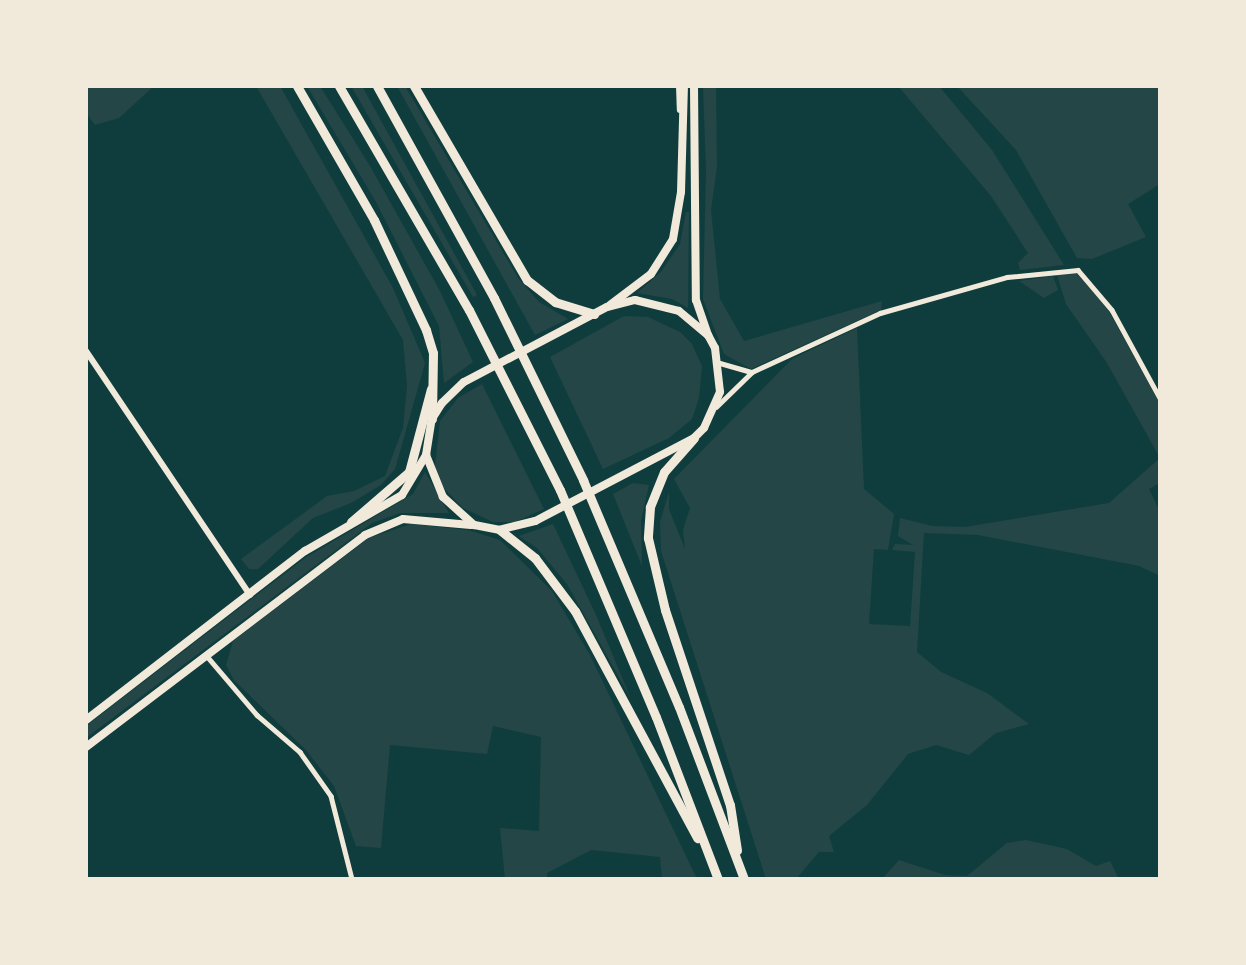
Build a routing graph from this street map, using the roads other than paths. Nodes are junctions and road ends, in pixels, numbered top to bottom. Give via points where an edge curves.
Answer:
1 (298, 86) edge
2 (339, 86) edge
3 (377, 86) edge
4 (414, 86) edge
5 (682, 86) edge
6 (694, 86) edge
7 (607, 307) junction
8 (594, 314) junction
9 (708, 335) junction
10 (86, 351) edge
11 (720, 363) junction
12 (752, 372) junction
13 (435, 376) junction
14 (1160, 398) edge
15 (715, 408) junction
16 (432, 419) junction
17 (694, 438) junction
18 (426, 455) junction
19 (351, 522) junction
20 (474, 525) junction
21 (500, 530) junction
22 (250, 595) junction
23 (206, 655) junction
24 (86, 720) edge
25 (86, 747) edge
26 (740, 869) junction
27 (717, 878) edge
28 (352, 879) edge
29 (744, 879) edge

1 - 13 highway via 412,296 433,353
2 - 27 highway via 469,310 560,490 651,705
3 - 26 highway via 494,299 583,480 674,695
4 - 8 highway via 527,280 555,302
5 - 7 main road via 681,192 673,239 651,274
6 - 9 main road via 696,300
7 - 8 main road
7 - 9 main road via 635,300 656,302 679,311
8 - 16 main road via 464,382 446,397
9 - 11 main road
10 - 22 street
11 - 12 street
11 - 15 main road
12 - 14 street via 880,313 1007,276 1078,270 1112,310
12 - 15 street
13 - 16 highway
13 - 19 highway via 409,472
15 - 17 main road
16 - 18 main road
17 - 21 main road via 535,521
17 - 26 highway via 664,472 650,507 648,538 665,610 730,805
18 - 19 main road via 402,495
18 - 20 main road via 443,497
19 - 22 main road via 304,551
20 - 21 main road
20 - 23 main road via 433,518 384,525 339,553
21 - 27 highway via 535,558 575,611
22 - 24 main road
23 - 25 main road
23 - 28 street via 257,715 300,752 331,796
26 - 29 highway

